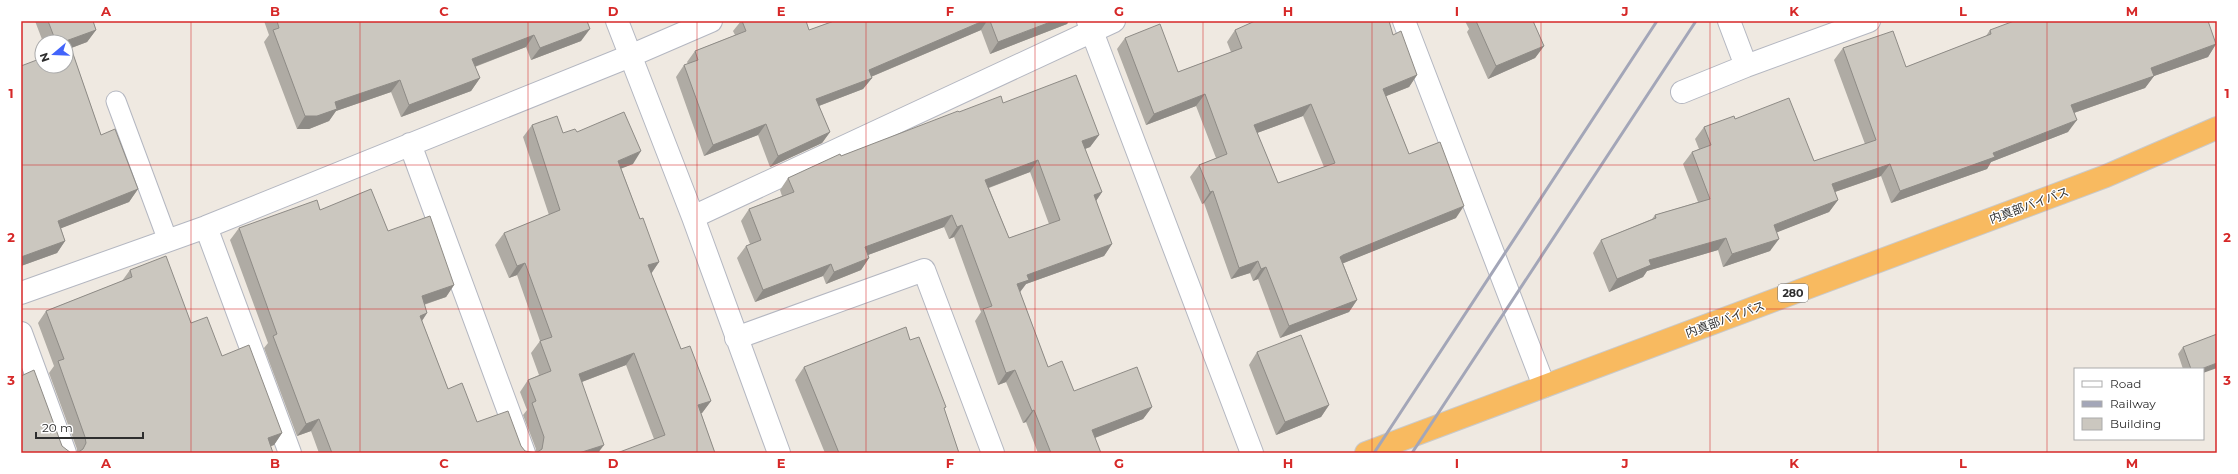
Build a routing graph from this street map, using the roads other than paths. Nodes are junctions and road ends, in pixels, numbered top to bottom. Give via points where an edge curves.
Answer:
1 (617, 21) edge
2 (711, 21) edge
3 (1114, 21) edge
4 (1404, 21) edge
5 (1729, 21) edge
6 (1870, 21) edge
7 (1090, 26) edge
8 (630, 56) junction
9 (1746, 66) junction
10 (1682, 92) dead end
11 (116, 101) dead end
12 (2217, 128) edge
13 (410, 144) junction
14 (693, 217) junction
15 (206, 227) junction
16 (168, 240) junction
17 (21, 293) edge
18 (21, 334) edge
19 (736, 338) junction
20 (1544, 386) junction
21 (65, 453) edge
22 (290, 453) edge
23 (524, 453) edge
24 (779, 453) edge
25 (993, 453) edge
26 (1252, 453) edge
27 (1366, 453) edge

1 - 8 street
2 - 8 street
3 - 7 street
4 - 20 street
5 - 9 street
6 - 9 street
7 - 14 street
7 - 26 street
8 - 13 street
8 - 14 street
9 - 10 street
11 - 16 lane
12 - 20 highway, 内真部バイパス / 280 via 2106,176
13 - 15 street
13 - 23 street
14 - 19 street
15 - 16 street
15 - 22 street
16 - 17 street
18 - 21 street
19 - 24 street
19 - 25 street via 924,270
20 - 27 highway, 内真部バイパス / 280

